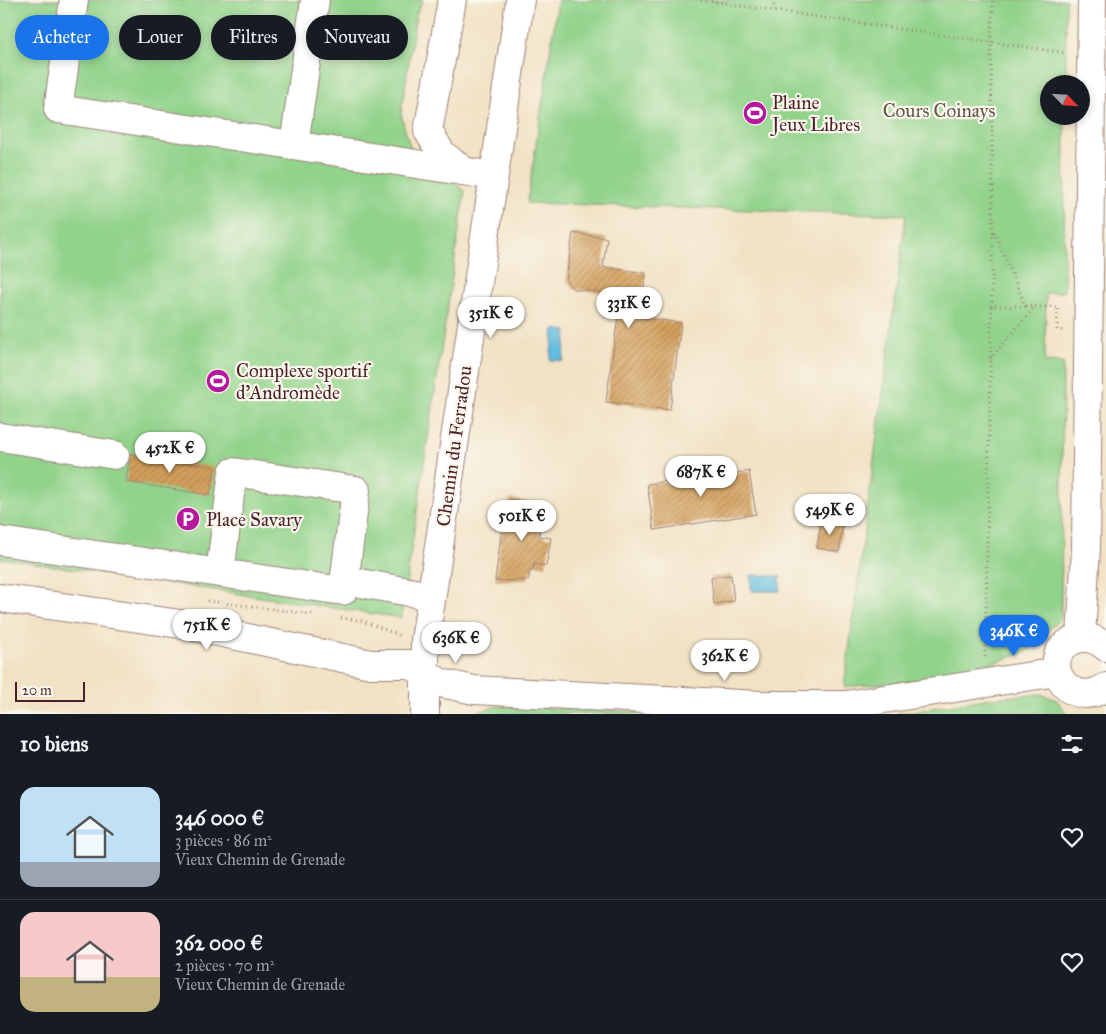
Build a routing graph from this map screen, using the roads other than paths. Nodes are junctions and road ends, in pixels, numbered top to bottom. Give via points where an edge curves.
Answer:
1 (74, 0) edge
2 (315, 0) edge
3 (452, 0) edge
4 (520, 0) edge
5 (1092, 0) edge
6 (294, 144) junction
7 (464, 171) junction
8 (494, 176) junction
9 (0, 437) edge
10 (115, 454) dead end
11 (0, 541) edge
12 (220, 573) junction
13 (344, 586) junction
14 (431, 596) junction
15 (0, 598) edge
16 (1094, 642) edge
17 (1057, 672) junction
18 (426, 676) junction
19 (1106, 687) edge
20 (425, 714) edge

1 - 6 street via 58,109
2 - 6 street
3 - 7 street via 428,131 442,154
4 - 8 street, Chemin du Ferradou
5 - 16 street via 1086,548
6 - 7 street
7 - 8 street
8 - 14 street, Chemin du Ferradou
9 - 10 street
11 - 12 street
12 - 13 street
12 - 13 street via 233,472 356,490
13 - 14 street
14 - 18 street, Chemin du Ferradou via 425,641
15 - 18 street via 180,624 372,664 410,664
16 - 17 street via 1072,641 1064,647 1058,656
17 - 18 street via 846,704 761,705 474,690 441,683
17 - 19 street via 1062,685 1079,695 1089,696
18 - 20 street, Chemin du Ferradou

